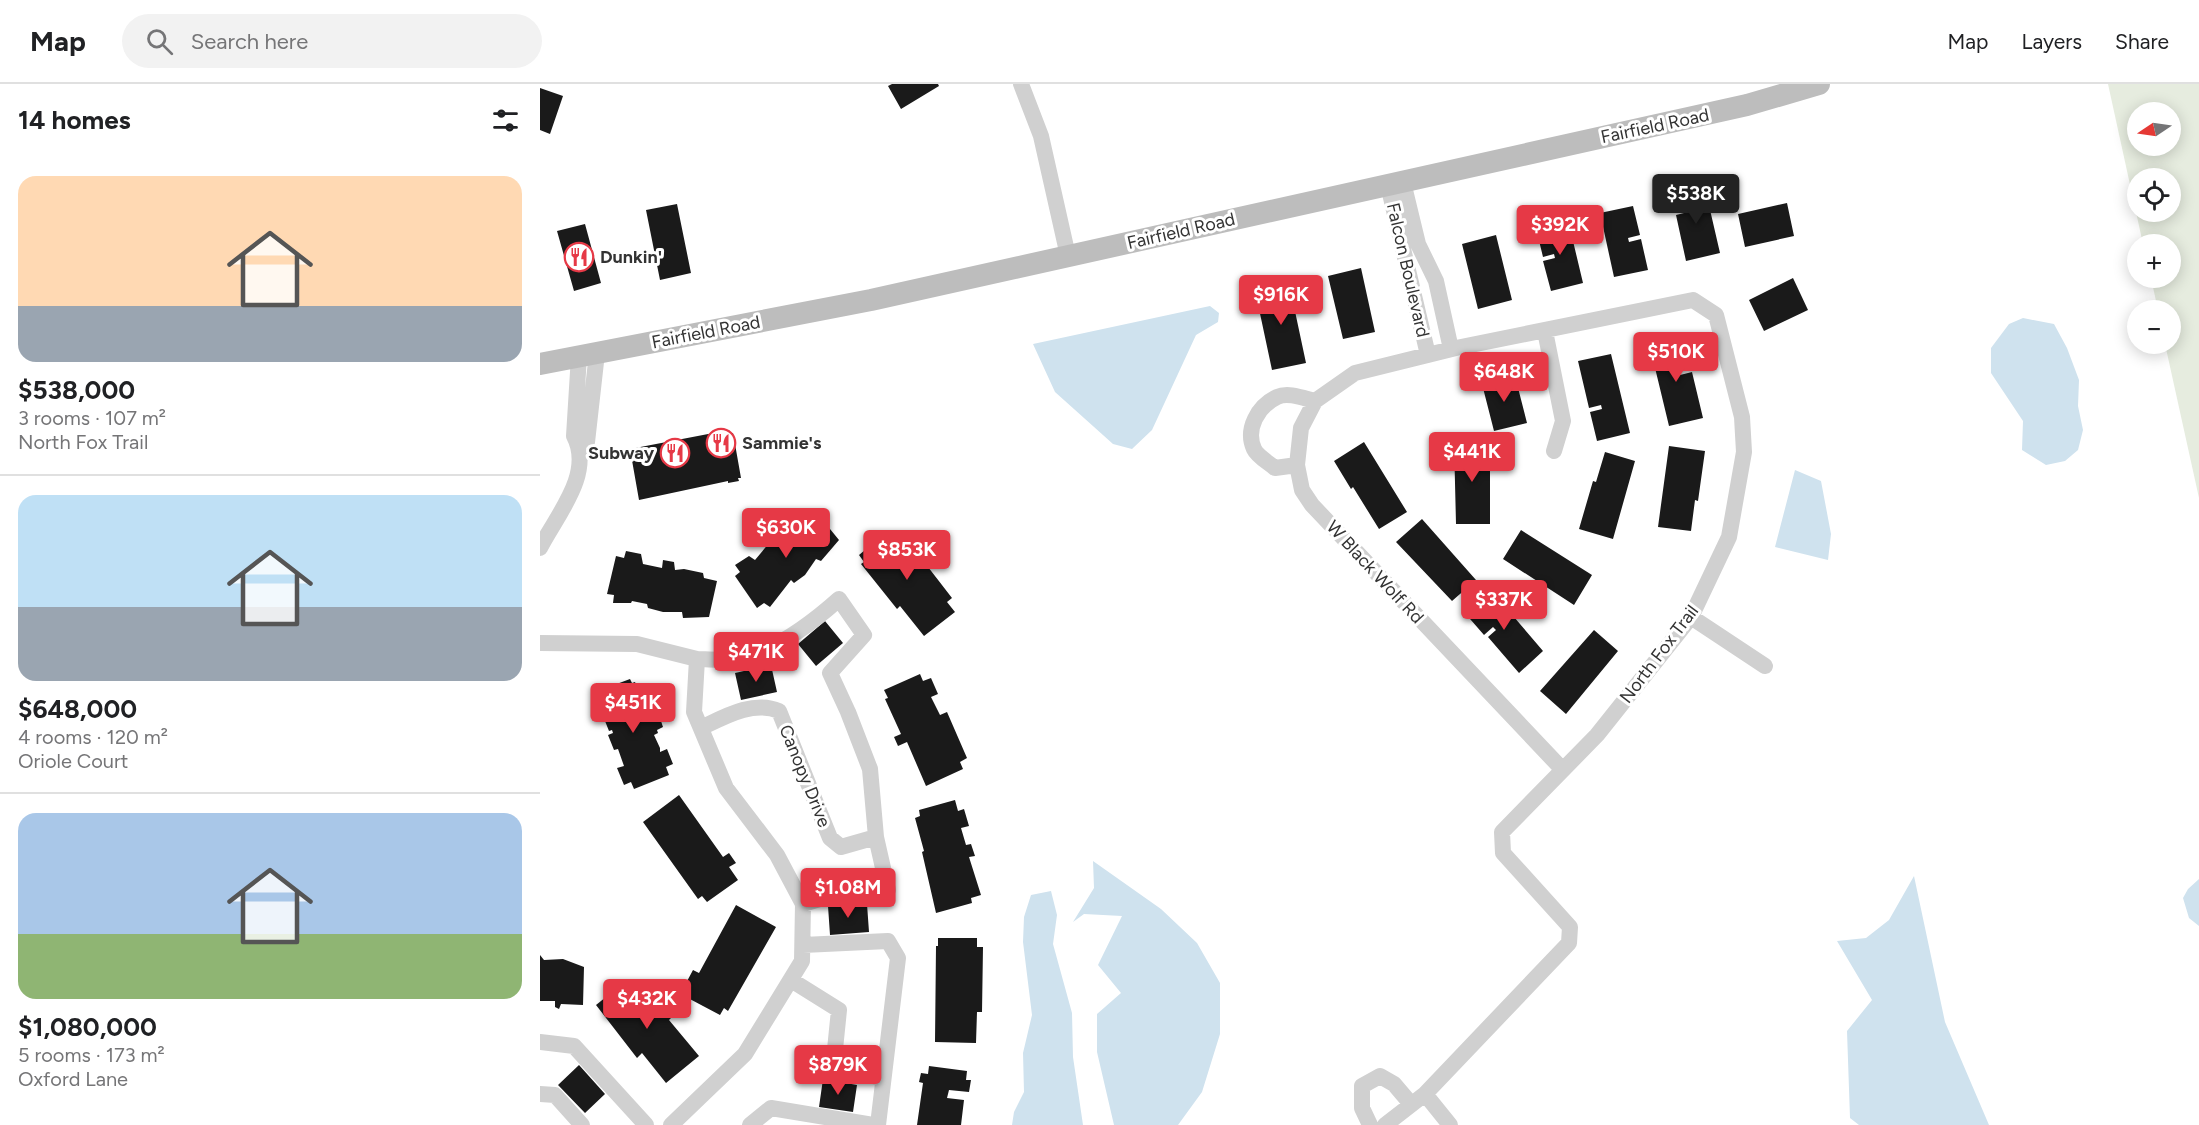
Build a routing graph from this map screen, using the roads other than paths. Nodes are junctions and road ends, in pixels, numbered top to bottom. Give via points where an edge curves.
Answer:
1 (1021, 84) edge
2 (1819, 84) edge
3 (1790, 88) edge
4 (1396, 183) junction
5 (1068, 256) junction
6 (1545, 331) junction
7 (1451, 349) junction
8 (588, 355) junction
9 (1423, 356) junction
10 (540, 364) edge
11 (1315, 401) junction
12 (1554, 451) dead end
13 (1297, 465) junction
14 (540, 548) edge
15 (1691, 617) junction
16 (540, 644) edge
17 (697, 659) junction
18 (1765, 666) dead end
19 (700, 728) junction
20 (1562, 769) junction
21 (876, 837) junction
22 (804, 904) junction
23 (802, 945) junction
24 (791, 980) junction
25 (540, 1042) edge
26 (884, 1078) junction
27 (540, 1094) edge
28 (1425, 1094) junction
29 (1411, 1104) junction
30 (582, 1125) edge
31 (646, 1125) edge
32 (671, 1125) edge
33 (750, 1125) edge
34 (873, 1125) edge
35 (878, 1125) edge
36 (1370, 1125) edge
37 (1385, 1125) edge
38 (1450, 1125) edge

1 - 5 street via 1041,136
2 - 3 street, Fairfield Road
3 - 4 street, Fairfield Road via 1747,105
4 - 5 street, Fairfield Road
4 - 7 street, Falcon Boulevard via 1436,281
4 - 9 street, Falcon Boulevard
5 - 8 street, Fairfield Road via 872,300
6 - 7 street, North Fox Trail
6 - 12 street via 1563,421
6 - 15 street, North Fox Trail via 1693,300 1716,315 1742,417 1744,452 1729,537
7 - 9 street, North Fox Trail
8 - 10 street, Fairfield Road
8 - 14 street via 587,442 580,448 568,500
9 - 11 street, North Fox Trail via 1355,373
11 - 13 street via 1301,428
11 - 13 street via 1294,396 1277,398 1256,415 1249,430 1254,451 1275,468
13 - 20 street, W Black Wolf Rd via 1302,490 1312,505
15 - 18 street
15 - 20 street, North Fox Trail via 1597,735
16 - 17 street via 637,644
17 - 19 street via 694,712
17 - 21 street via 735,659 778,644 812,623 839,599 864,635 830,673 870,769
19 - 21 street, Canopy Drive via 734,712 768,706 779,711 830,838 841,846
19 - 22 street via 726,788 777,855
20 - 28 street, North Fox Trail via 1502,832 1503,853 1570,927 1569,943
21 - 22 street via 888,890 836,894
22 - 23 street
23 - 24 street via 802,961
23 - 26 street via 888,940 898,958
24 - 26 street via 839,1010 833,1069
24 - 32 street via 745,1054
25 - 31 street via 574,1046
26 - 35 street
27 - 30 street via 555,1095
28 - 29 street, North Fox Trail
28 - 38 street
29 - 36 street via 1394,1084 1380,1076 1362,1086 1362,1108
29 - 37 street, North Fox Trail
33 - 34 street via 771,1108

